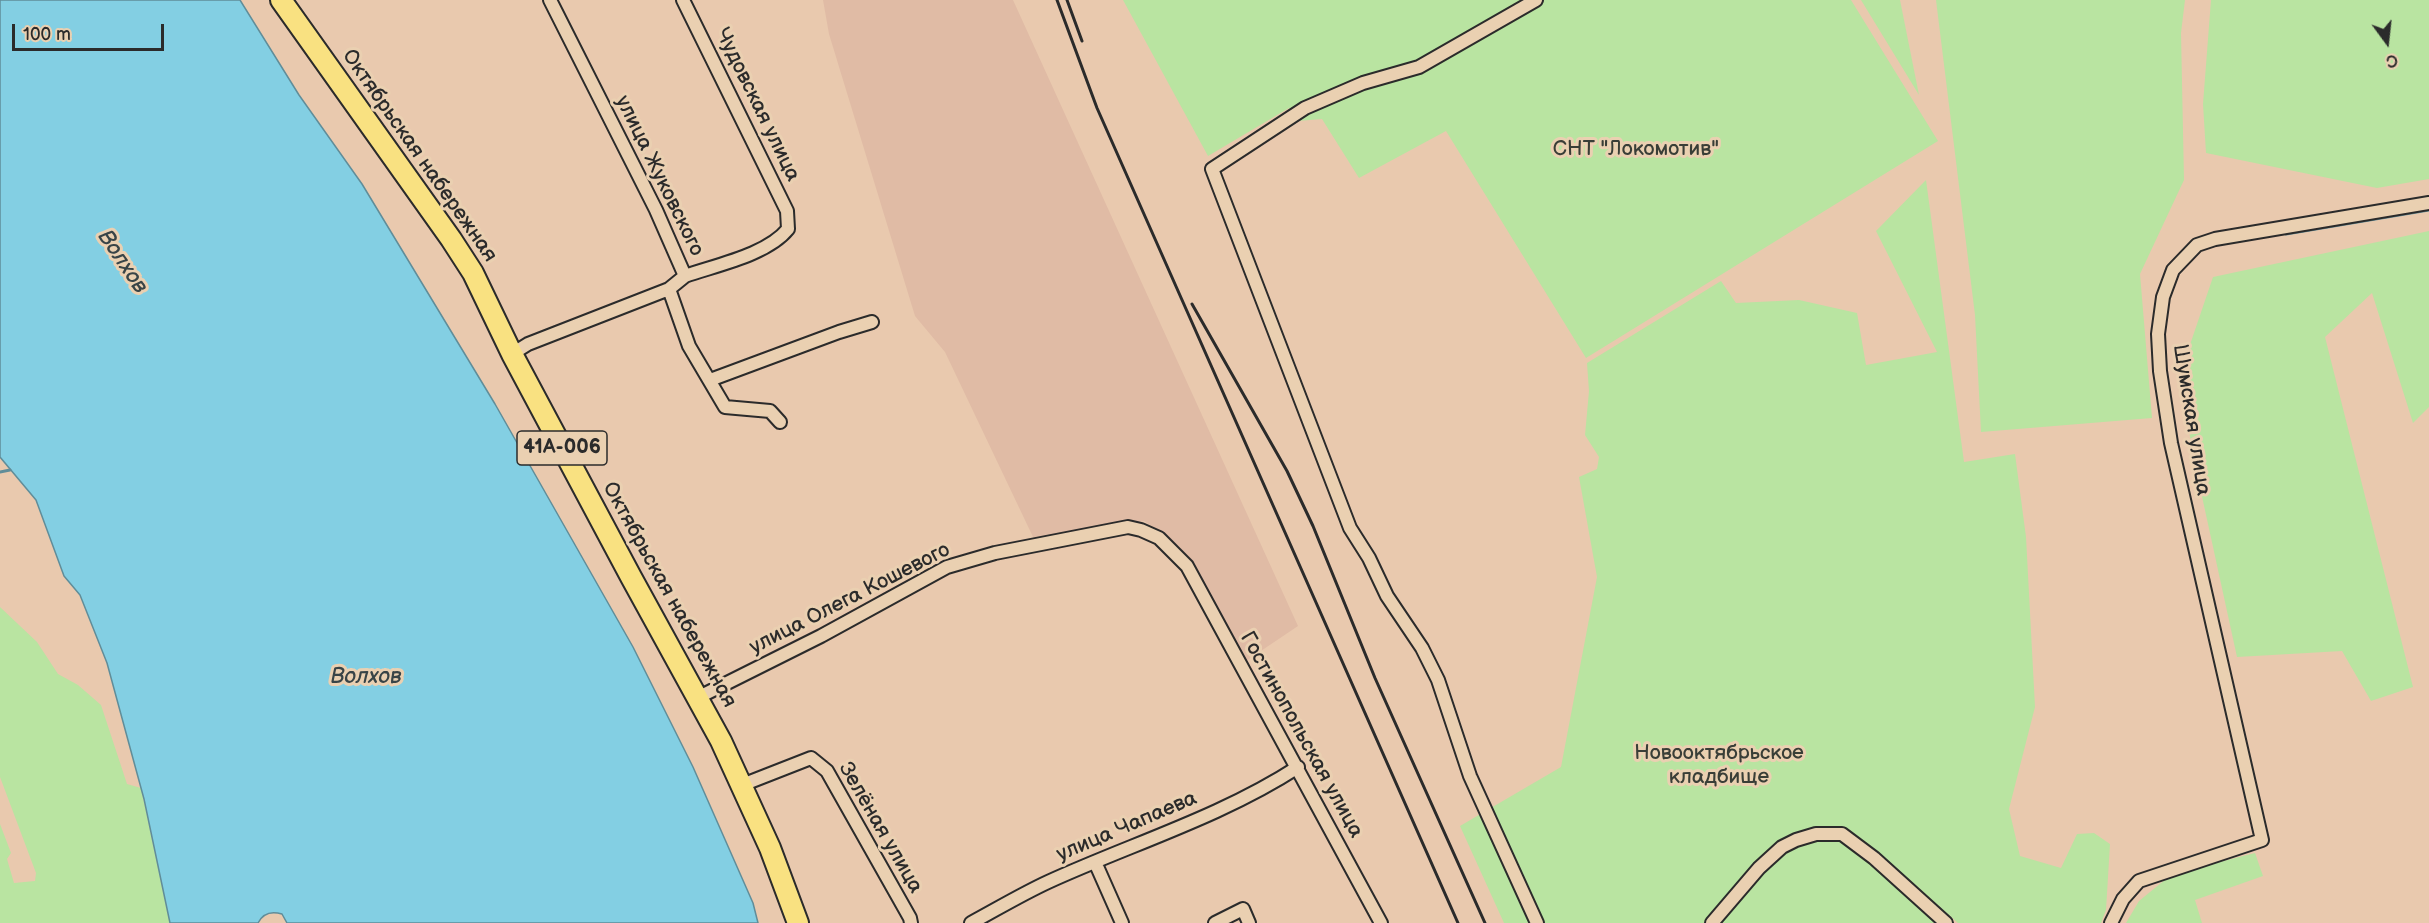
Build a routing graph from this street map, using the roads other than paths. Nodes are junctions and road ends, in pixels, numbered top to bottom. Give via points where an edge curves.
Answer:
1 (281, 0) edge
2 (550, 0) edge
3 (683, 0) edge
4 (1536, 0) edge
5 (2429, 203) edge
6 (685, 276) junction
7 (669, 289) junction
8 (872, 322) dead end
9 (512, 354) junction
10 (710, 380) junction
11 (780, 422) dead end
12 (1187, 566) joint
13 (699, 698) junction
14 (1298, 767) junction
15 (742, 784) junction
16 (1095, 862) junction
17 (798, 923) edge
18 (911, 923) edge
19 (971, 923) edge
20 (1122, 923) edge
21 (1215, 923) edge
22 (1249, 923) edge
23 (1381, 923) edge
24 (1537, 923) edge
25 (1712, 923) edge
26 (1946, 923) edge
27 (2111, 923) edge

1 - 9 main road, Октябрьская набережная / 41А-006 via 451,239
2 - 6 street, улица Жуковского
3 - 6 street, Чудовская улица via 787,211 788,229 780,239 760,249
4 - 24 street via 1419,67 1363,83 1305,108 1212,169 1350,528 1438,680 1470,776
5 - 27 street, Шумская улица via 2215,239 2197,245 2174,270 2163,297 2158,334 2171,443 2262,840 2139,881 2123,899
6 - 7 street, улица Жуковского
7 - 9 street, улица Жуковского via 528,344
7 - 10 street via 688,346
8 - 10 street
9 - 13 main road, Октябрьская набережная / 41А-006
10 - 11 street via 725,407 770,411
12 - 13 street, улица Олега Кошевого via 1159,537 1128,527 995,553 947,567
12 - 14 street, Гостинопольская улица
13 - 15 main road, Октябрьская набережная / 41А-006
14 - 16 street, улица Чапаева via 1206,815
14 - 23 street, Гостинопольская улица
15 - 17 main road, Октябрьская набережная / 41А-006
15 - 18 street, Зелёная улица via 811,758 827,771
16 - 19 street, улица Чапаева
16 - 20 street
21 - 22 street via 1243,909
25 - 26 street via 1782,847 1816,834 1842,834

